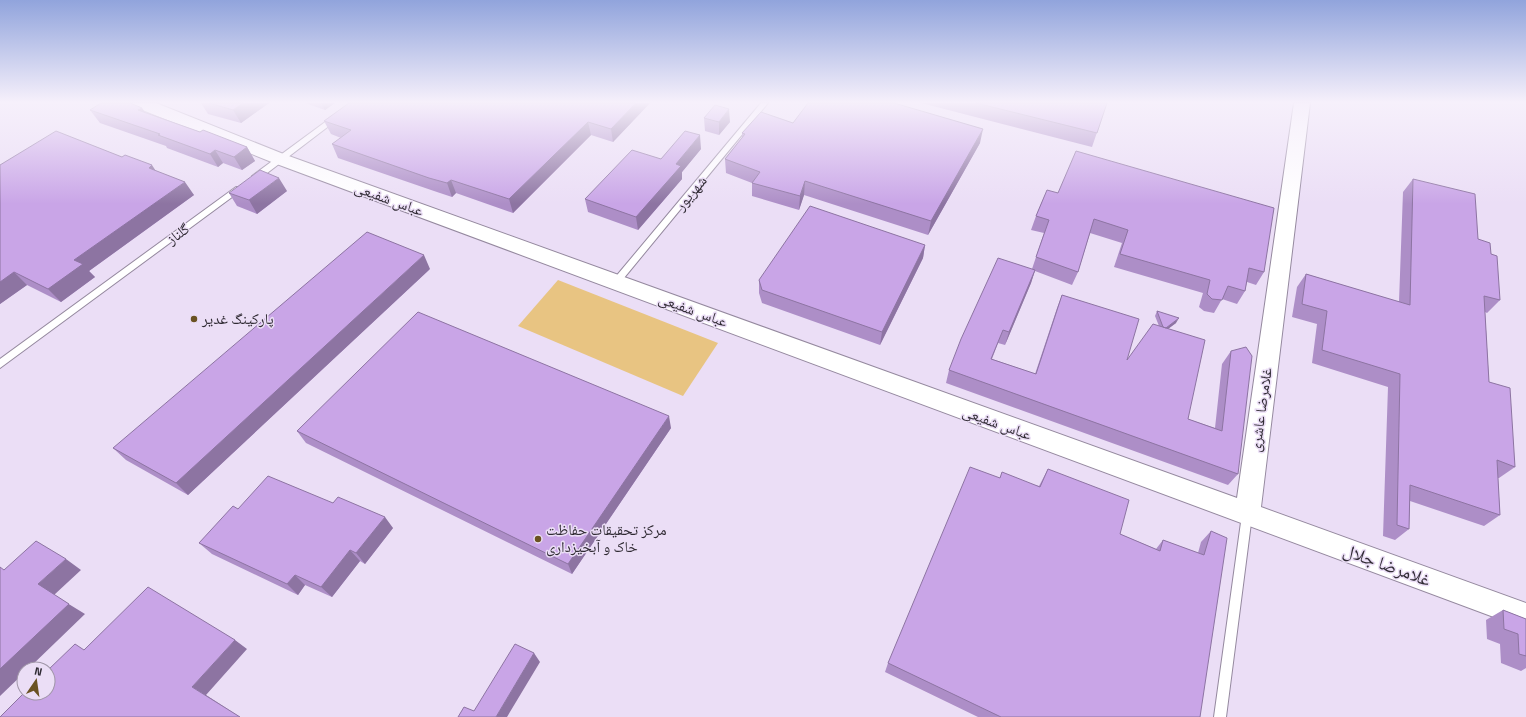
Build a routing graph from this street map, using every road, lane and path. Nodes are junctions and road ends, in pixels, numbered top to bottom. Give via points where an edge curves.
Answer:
1 (231, 136) edge
2 (238, 136) edge
3 (311, 136) edge
4 (737, 136) edge
5 (1298, 136) edge
6 (284, 156) junction
7 (620, 277) junction
8 (0, 364) edge
9 (1248, 508) junction
10 (1526, 600) edge
11 (1526, 616) edge
12 (1220, 717) edge

1 - 6 main road, عباس شفیعی
2 - 6 main road, عباس شفیعی
3 - 6 lane, گلناز
4 - 7 lane, شهریور
5 - 9 main road, غلامرضا عاشری
6 - 7 main road, عباس شفیعی
6 - 8 lane, گلناز
7 - 9 main road, عباس شفیعی
9 - 10 main road, غلامرضا جلال
9 - 11 main road, غلامرضا جلال
9 - 12 lane, غلامرضا عاشری

